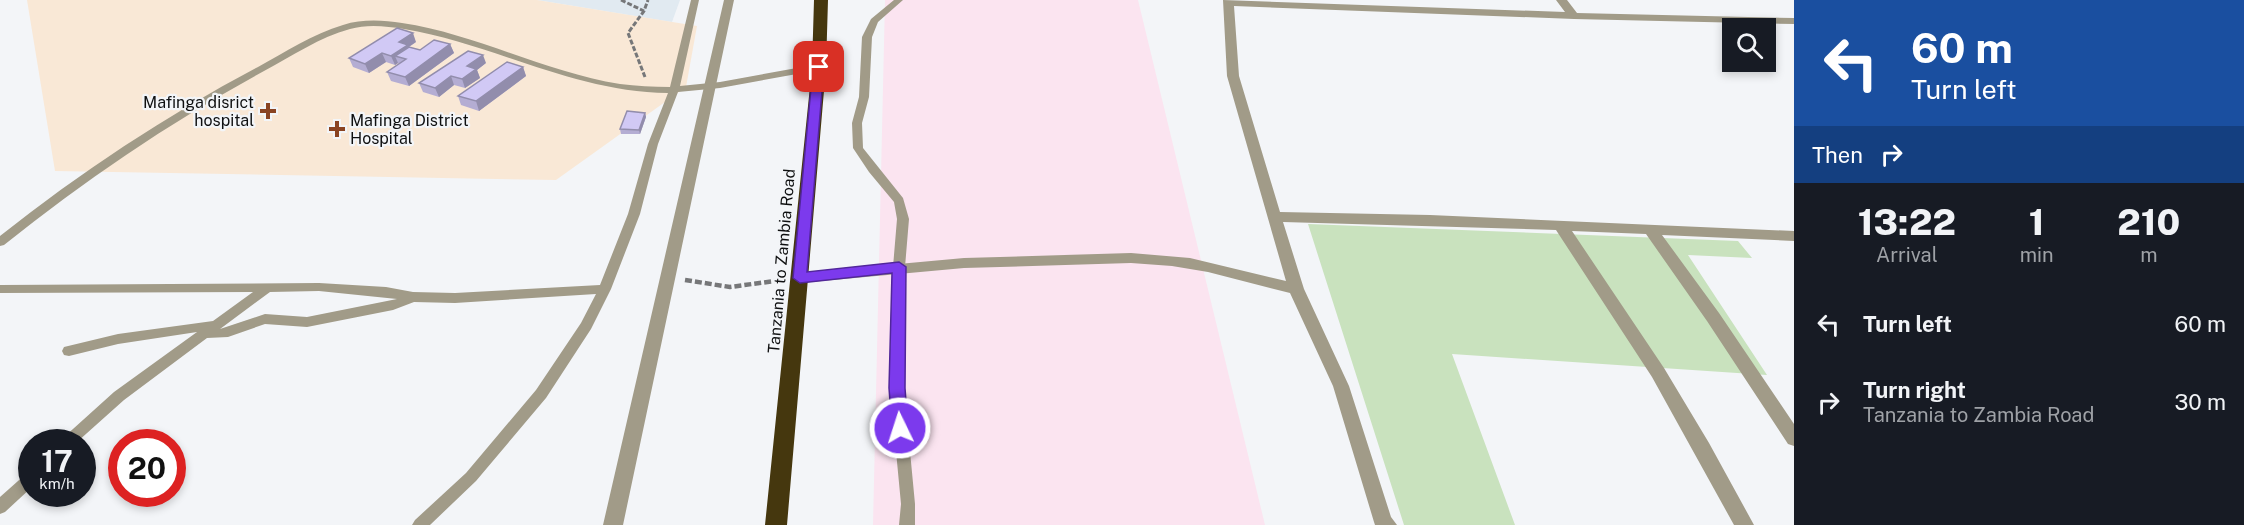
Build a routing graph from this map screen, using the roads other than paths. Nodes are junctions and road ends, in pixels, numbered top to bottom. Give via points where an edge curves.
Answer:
1 (695, 0) edge
2 (729, 0) edge
3 (821, 0) edge
4 (899, 0) edge
5 (1561, 0) edge
6 (1228, 2) edge
7 (1574, 16) junction
8 (1794, 21) edge
9 (819, 67) junction
10 (709, 85) junction
11 (674, 89) junction
12 (1276, 217) junction
13 (1561, 227) junction
14 (1651, 231) junction
15 (1794, 237) edge
16 (0, 242) edge
17 (899, 267) junction
18 (800, 278) junction
19 (268, 287) junction
20 (0, 289) edge
21 (605, 289) junction
22 (1296, 289) junction
23 (413, 297) junction
24 (208, 329) junction
25 (69, 351) dead end
26 (82, 429) edge
27 (1794, 439) edge
28 (18, 490) edge
29 (0, 507) edge
30 (1384, 524) edge
31 (420, 525) edge
32 (613, 525) edge
33 (776, 525) edge
34 (907, 525) edge
35 (1744, 525) edge

1 - 11 lane
2 - 10 street
3 - 9 highway, Tanzania to Zambia Road
4 - 17 lane via 874,21 867,36 864,97 857,123 858,148 900,201 903,219
5 - 7 street
6 - 7 street
6 - 12 street via 1233,76
7 - 8 street
9 - 10 lane
9 - 18 highway, Tanzania to Zambia Road
10 - 11 lane
10 - 32 street
11 - 16 lane via 621,87 397,23 364,23 338,30 247,76 138,142 39,210
11 - 21 lane
12 - 13 street
12 - 22 street
13 - 14 street
13 - 35 street via 1639,340
14 - 15 street
14 - 27 street
17 - 18 street
17 - 22 street via 1032,259 1154,259 1242,274
17 - 34 lane via 897,388
18 - 33 highway, Tanzania to Zambia Road
19 - 20 lane
19 - 23 lane via 352,289
19 - 24 lane
21 - 23 lane
21 - 31 lane via 586,326 541,394 471,477
22 - 30 street via 1341,386
23 - 24 lane via 393,305 307,322 269,318 223,335
24 - 25 lane via 118,339
24 - 26 lane via 119,396
28 - 29 lane

